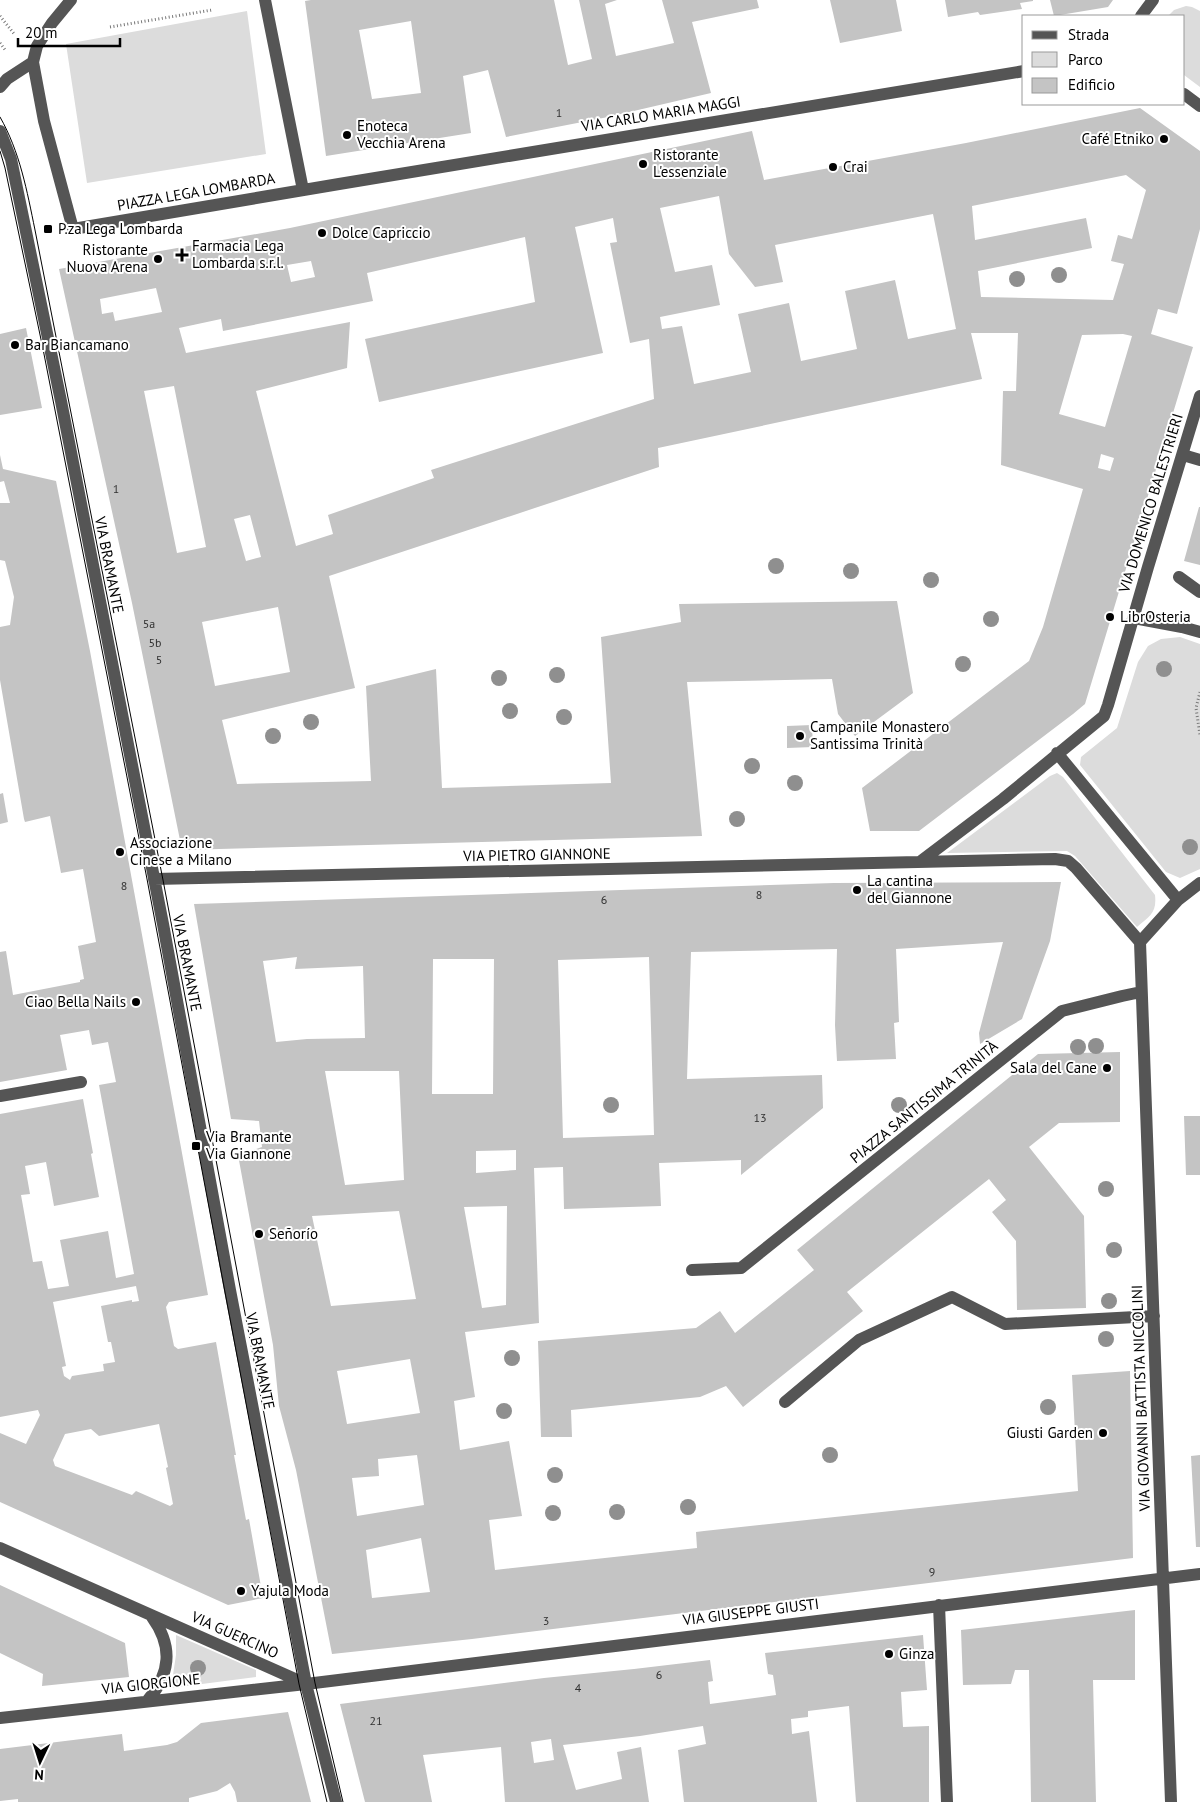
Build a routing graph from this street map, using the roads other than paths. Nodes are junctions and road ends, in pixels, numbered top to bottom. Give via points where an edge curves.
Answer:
1 (71, 0) edge
2 (265, 0) edge
3 (1153, 0) edge
4 (1141, 15) edge
5 (33, 62) junction
6 (1022, 71) edge
7 (0, 87) edge
8 (1185, 95) edge
9 (1200, 106) edge
10 (0, 131) edge
11 (304, 190) junction
12 (1200, 396) edge
13 (1183, 455) junction
14 (1200, 460) edge
15 (1179, 577) dead end
16 (1200, 592) edge
17 (1134, 618) junction
18 (1200, 632) edge
19 (1058, 753) junction
20 (921, 861) junction
21 (154, 879) junction
22 (1200, 883) edge
23 (1178, 900) junction
24 (1140, 942) junction
25 (1141, 992) junction
26 (81, 1082) dead end
27 (0, 1096) edge
28 (692, 1270) dead end
29 (1154, 1316) junction
30 (785, 1402) dead end
31 (0, 1548) edge
32 (1200, 1574) edge
33 (1164, 1578) junction
34 (940, 1606) junction
35 (151, 1616) junction
36 (306, 1684) junction
37 (148, 1700) junction
38 (0, 1718) edge
39 (336, 1802) edge
40 (947, 1802) edge
41 (1171, 1802) edge

1 - 5 street via 37,46
2 - 11 street
3 - 4 street
5 - 7 street
5 - 11 street, PIAZZA LEGA LOMBARDA via 44,121 74,229
6 - 11 street, VIA CARLO MARIA MAGGI
8 - 9 street
10 - 21 street, VIA BRAMANTE via 12,159
12 - 13 street, VIA DOMENICO BALESTRIERI
13 - 14 street
13 - 17 street, VIA DOMENICO BALESTRIERI
15 - 16 street
17 - 18 street
17 - 19 street via 1104,716
19 - 20 street
19 - 23 street
20 - 21 street, VIA PIETRO GIANNONE
20 - 24 street via 1068,861
21 - 36 street, VIA BRAMANTE
22 - 23 street
23 - 24 street
24 - 25 street
25 - 28 street, PIAZZA SANTISSIMA TRINITÀ via 1062,1012 741,1268
25 - 29 street, VIA GIOVANNI BATTISTA NICCOLINI
26 - 27 street
29 - 30 street via 1005,1324 952,1297 859,1340
29 - 33 street, VIA GIOVANNI BATTISTA NICCOLINI
31 - 35 street, VIA GUERCINO
32 - 33 street, VIA GIUSEPPE GIUSTI
33 - 34 street, VIA GIUSEPPE GIUSTI
33 - 41 street, VIA GIOVANNI BATTISTA NICCOLINI
34 - 36 street, VIA GIUSEPPE GIUSTI
34 - 40 street
35 - 36 street, VIA GUERCINO
35 - 37 street via 161,1628 166,1658 159,1687
36 - 37 street, VIA GIORGIONE
36 - 39 street, VIA BRAMANTE
37 - 38 street, VIA GIORGIONE

